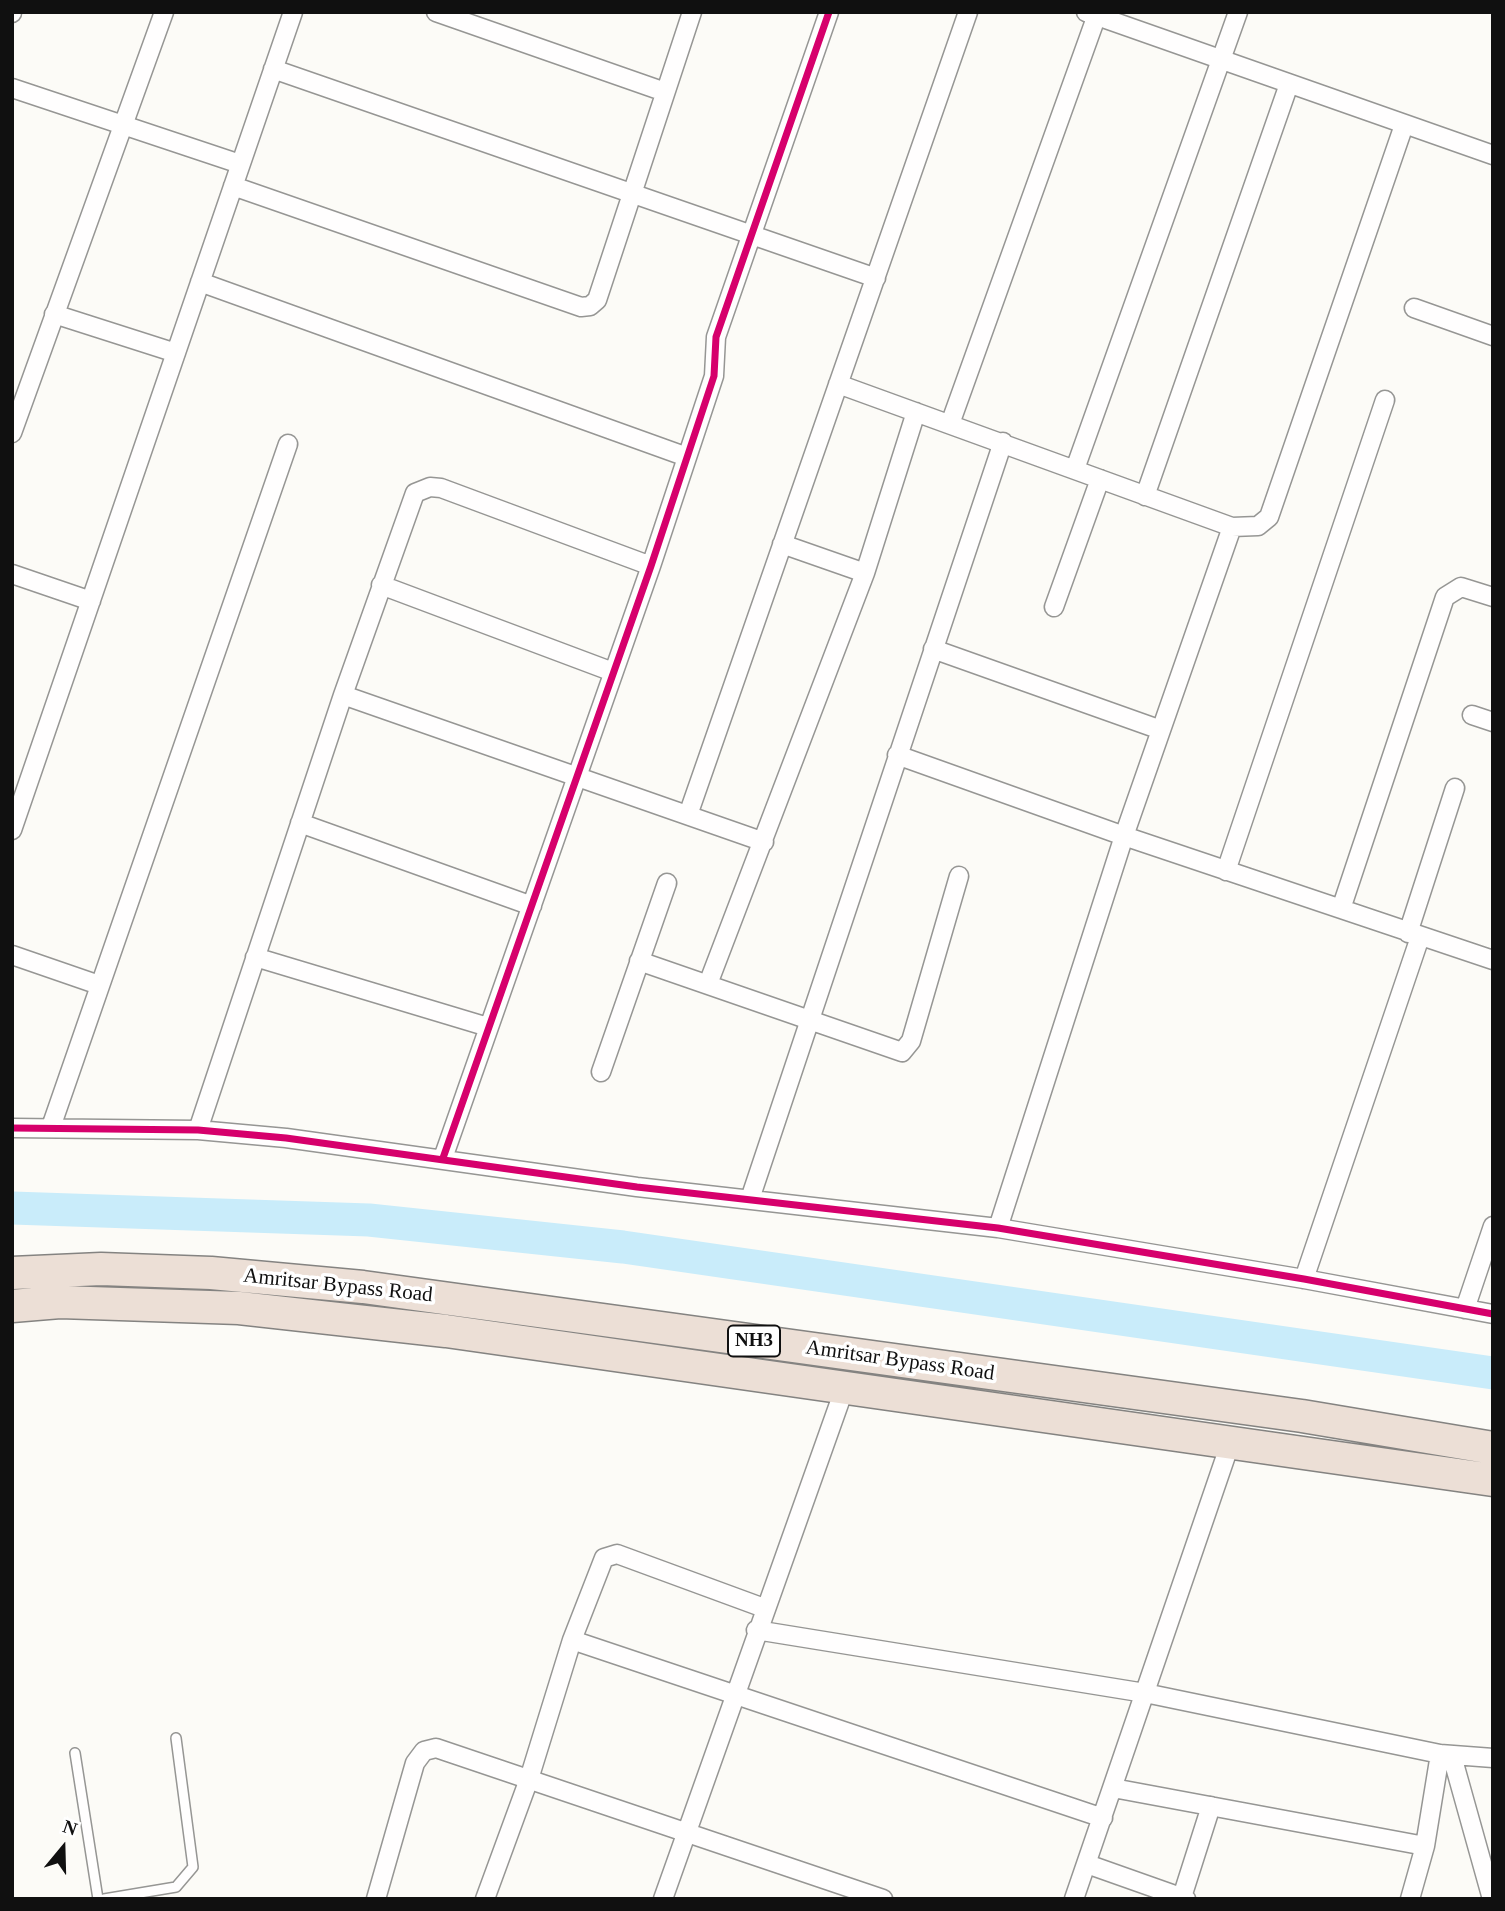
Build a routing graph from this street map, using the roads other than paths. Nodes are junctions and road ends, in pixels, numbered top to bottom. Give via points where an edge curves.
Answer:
1 (164, 12) edge
2 (293, 12) edge
3 (436, 12) edge
4 (692, 12) edge
5 (829, 12) edge
6 (968, 12) edge
7 (1238, 12) edge
8 (1094, 14) edge
9 (1222, 60) junction
10 (273, 69) junction
11 (1289, 84) junction
12 (12, 88) edge
13 (664, 92) junction
14 (1404, 124) junction
15 (123, 126) junction
16 (1493, 155) edge
17 (240, 164) junction
18 (233, 186) junction
19 (631, 192) junction
20 (752, 233) junction
21 (876, 278) junction
22 (200, 282) junction
23 (1414, 308) dead end
24 (54, 314) junction
25 (1493, 336) edge
26 (176, 353) junction
27 (838, 384) junction
28 (1385, 400) dead end
29 (916, 412) junction
30 (950, 424) junction
31 (12, 433) edge
32 (1003, 442) junction
33 (289, 444) dead end
34 (687, 457) junction
35 (1075, 469) junction
36 (1100, 479) junction
37 (1145, 496) junction
38 (1232, 527) junction
39 (782, 544) junction
40 (651, 566) junction
41 (865, 573) junction
42 (12, 575) edge
43 (380, 585) junction
44 (1493, 597) edge
45 (90, 601) junction
46 (1054, 607) dead end
47 (933, 649) junction
48 (613, 672) junction
49 (343, 695) junction
50 (1472, 715) dead end
51 (1493, 722) edge
52 (1161, 730) junction
53 (897, 755) junction
54 (574, 778) junction
55 (1455, 788) dead end
56 (688, 815) junction
57 (300, 823) junction
58 (12, 830) edge
59 (1124, 836) junction
60 (764, 842) junction
61 (1226, 871) junction
62 (959, 876) dead end
63 (667, 883) dead end
64 (532, 906) junction
65 (1341, 909) junction
66 (1414, 935) junction
67 (12, 956) edge
68 (255, 957) junction
69 (1493, 960) edge
70 (639, 961) junction
71 (708, 984) junction
72 (99, 985) junction
73 (808, 1021) junction
74 (488, 1027) junction
75 (601, 1072) dead end
76 (51, 1127) junction
77 (12, 1128) edge
78 (198, 1130) junction
79 (443, 1158) junction
80 (750, 1199) junction
81 (1493, 1226) edge
82 (998, 1228) junction
83 (12, 1273) edge
84 (1304, 1279) junction
85 (12, 1306) edge
86 (1465, 1309) junction
87 (1493, 1314) edge
88 (845, 1387) junction
89 (1231, 1441) junction
90 (1493, 1448) edge
91 (1493, 1480) edge
92 (764, 1608) junction
93 (756, 1630) junction
94 (572, 1640) junction
95 (1145, 1693) junction
96 (735, 1695) junction
97 (176, 1738) dead end
98 (75, 1753) dead end
99 (1446, 1755) junction
100 (1493, 1758) edge
101 (529, 1779) junction
102 (1114, 1788) junction
103 (1211, 1806) junction
104 (1103, 1818) junction
105 (687, 1832) junction
106 (1425, 1846) junction
107 (1087, 1864) junction
108 (1184, 1898) edge
109 (98, 1899) edge
110 (104, 1899) edge
111 (376, 1899) edge
112 (485, 1899) edge
113 (663, 1899) edge
114 (883, 1899) edge
115 (1074, 1899) edge
116 (1410, 1899) edge
117 (1492, 1899) edge

1 - 15 street
2 - 10 street
3 - 13 street
4 - 13 street
5 - 20 street
6 - 21 street
7 - 9 street
8 - 9 street
8 - 30 street
9 - 11 street
9 - 35 street
10 - 17 street
10 - 19 street
11 - 14 street
11 - 37 street
12 - 15 street
13 - 19 street
14 - 16 street
14 - 38 street via 1269,517 1258,526
15 - 17 street
15 - 24 street
17 - 18 street
18 - 19 street via 585,308 597,300
18 - 22 street
19 - 20 street
20 - 21 street
20 - 34 street via 716,337 714,376
21 - 27 street
22 - 26 street
22 - 34 street
23 - 25 street
24 - 26 street
24 - 31 street
26 - 45 street
27 - 29 street
27 - 39 street
28 - 61 street
29 - 30 street
29 - 41 street
30 - 32 street
32 - 35 street
32 - 47 street
33 - 72 street
34 - 40 street
35 - 36 street
36 - 37 street
36 - 46 street
37 - 38 street
38 - 52 street
39 - 41 street
39 - 56 street
40 - 43 street via 430,487 410,500
40 - 48 street
41 - 60 street
42 - 45 street
43 - 48 street
43 - 49 street
44 - 65 street via 1461,587 1445,597
45 - 58 street
47 - 52 street
47 - 53 street
48 - 54 street
49 - 54 street
49 - 57 street
50 - 51 street
52 - 59 street
53 - 59 street
53 - 73 street
54 - 56 street
54 - 64 street
55 - 66 street
56 - 60 street
57 - 64 street
57 - 68 street
59 - 61 street
59 - 82 street
60 - 71 street
61 - 65 street
62 - 73 street via 906,1050 896,1052
63 - 70 street
64 - 74 street
65 - 66 street
66 - 69 street
66 - 84 street
67 - 72 street
68 - 74 street
68 - 78 street
70 - 71 street
70 - 75 street
71 - 73 street
72 - 76 street
73 - 80 street
74 - 79 street
76 - 77 street
76 - 78 street
78 - 79 street
79 - 80 street
80 - 82 street
81 - 86 street
82 - 84 street
83 - 90 highway, Amritsar Bypass Road / NH3 via 101,1269 211,1273 363,1287 1302,1416
84 - 86 street
85 - 88 highway, Amritsar Bypass Road / NH3 via 60,1302 239,1308 446,1331
86 - 87 street
88 - 89 highway, Amritsar Bypass Road / NH3
88 - 92 street
89 - 91 highway, Amritsar Bypass Road / NH3
89 - 95 street
92 - 93 street
92 - 94 street via 610,1554 599,1565
93 - 95 street
93 - 96 street
94 - 96 street
94 - 101 street
95 - 99 street
95 - 102 street
96 - 104 street
96 - 105 street
97 - 110 lane via 193,1867 176,1886
98 - 109 lane
99 - 100 street
99 - 106 street
99 - 117 street
101 - 105 street
101 - 111 street via 436,1748 424,1751 415,1763
101 - 112 street
102 - 103 street
102 - 104 street
103 - 106 street
103 - 108 street
104 - 107 street
105 - 113 street
105 - 114 street
106 - 116 street
107 - 108 street
107 - 115 street

